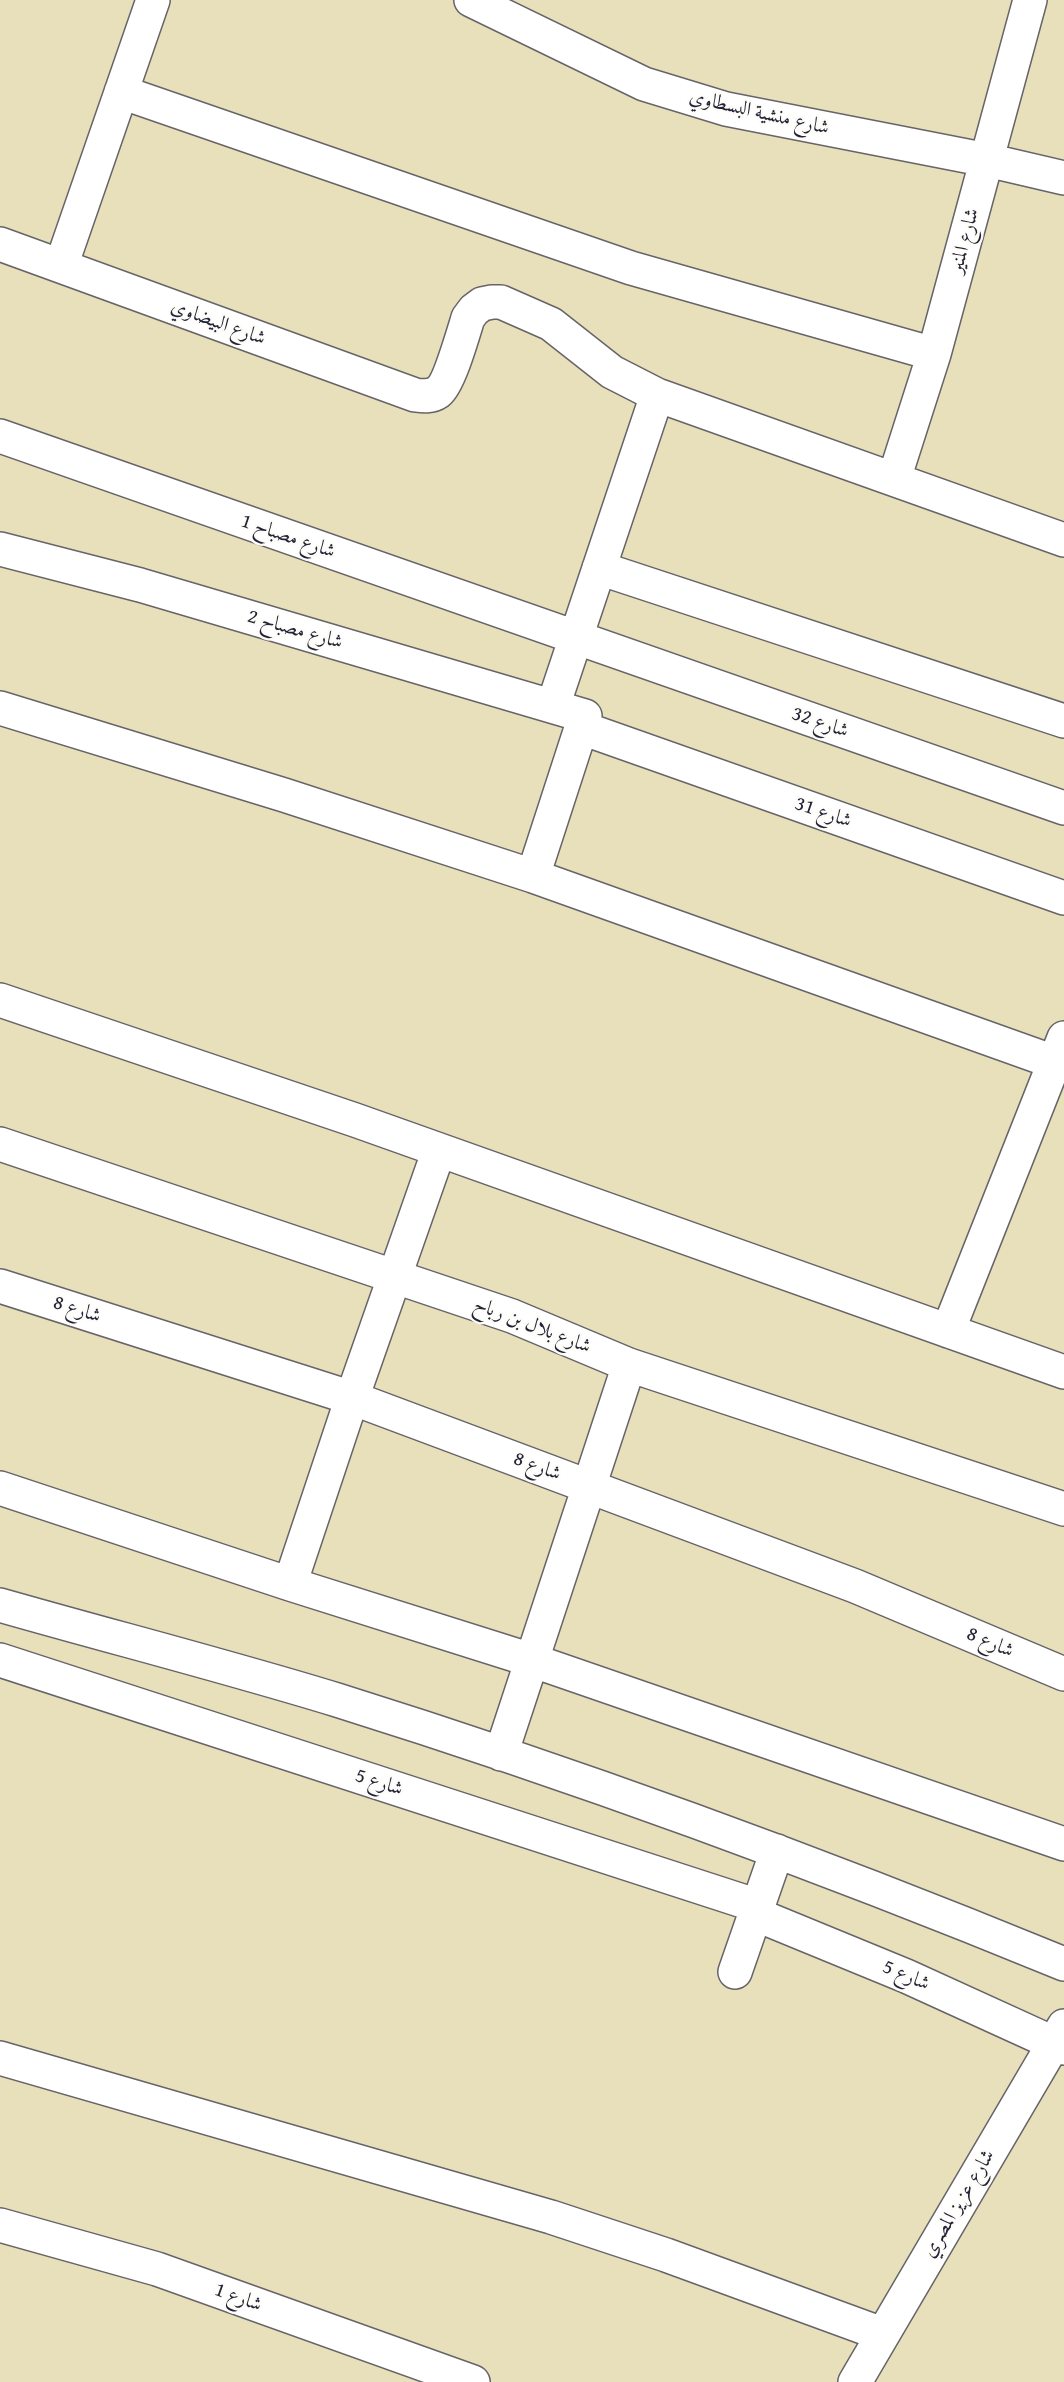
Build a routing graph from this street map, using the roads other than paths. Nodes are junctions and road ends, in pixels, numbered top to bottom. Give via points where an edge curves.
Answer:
1 (153, 0) edge
2 (471, 0) edge
3 (1030, 0) edge
4 (121, 92) junction
5 (987, 160) junction
6 (1064, 178) edge
7 (0, 244) edge
8 (61, 266) junction
9 (934, 354) junction
10 (657, 394) junction
11 (0, 436) edge
12 (894, 479) junction
13 (1064, 540) edge
14 (0, 549) edge
15 (599, 568) junction
16 (576, 637) junction
17 (553, 706) junction
18 (0, 708) edge
19 (1064, 722) edge
20 (584, 724) junction
21 (1064, 808) edge
22 (533, 876) junction
23 (1064, 898) edge
24 (0, 1000) edge
25 (1056, 1073) edge
26 (1, 1149) edge
27 (439, 1150) junction
28 (396, 1275) junction
29 (0, 1286) edge
30 (948, 1331) junction
31 (629, 1365) junction
32 (1064, 1372) edge
33 (352, 1398) junction
34 (588, 1486) junction
35 (0, 1488) edge
36 (1064, 1509) edge
37 (290, 1584) junction
38 (0, 1605) edge
39 (0, 1660) edge
40 (531, 1660) junction
41 (1064, 1674) edge
42 (501, 1754) junction
43 (1064, 1844) edge
44 (777, 1851) junction
45 (757, 1910) junction
46 (1064, 1964) edge
47 (735, 1972) dead end
48 (1061, 2039) edge
49 (0, 2058) edge
50 (0, 2225) edge
51 (882, 2334) junction
52 (473, 2382) edge
53 (855, 2382) edge

1 - 4 street
2 - 5 street, شارع منشية البسطاوي via 644,84 726,109
3 - 5 street, شارع المنير
4 - 8 street
4 - 9 street via 631,268
5 - 6 street, شارع منشية البسطاوي
5 - 9 street, شارع المنير
7 - 8 street, شارع البيضاوي
8 - 10 street, شارع البيضاوي via 426,397 445,384 474,310 501,302 550,324 612,372
9 - 12 street, شارع المنير
10 - 12 street
10 - 15 street
11 - 16 street, شارع مصباح 1
12 - 13 street
14 - 17 street, شارع مصباح 2 via 140,585
15 - 16 street
15 - 19 street
16 - 17 street
16 - 21 street, شارع 32
17 - 20 street, شارع مصباح 2 via 585,717
18 - 22 street
20 - 22 street
20 - 23 street, شارع 31
22 - 25 street
24 - 27 street
25 - 30 street
26 - 28 street, شارع بلال بن رباح
27 - 28 street
27 - 30 street
28 - 31 street, شارع بلال بن رباح via 513,1316
28 - 33 street
29 - 33 street, شارع 8
30 - 32 street
31 - 34 street
31 - 36 street, شارع بلال بن رباح
33 - 34 street, شارع 8
33 - 37 street
34 - 40 street
34 - 41 street, شارع 8 via 855,1587
35 - 37 street
37 - 40 street
38 - 42 street via 336,1700
39 - 45 street, شارع 5
40 - 42 street
40 - 43 street
42 - 44 street
44 - 45 street
44 - 46 street
45 - 47 street
45 - 48 street, شارع 5
48 - 51 street, شارع عزيز المصري
49 - 51 street via 551,2217
50 - 52 street, شارع 1 via 157,2269
51 - 53 street, شارع عزيز المصري

